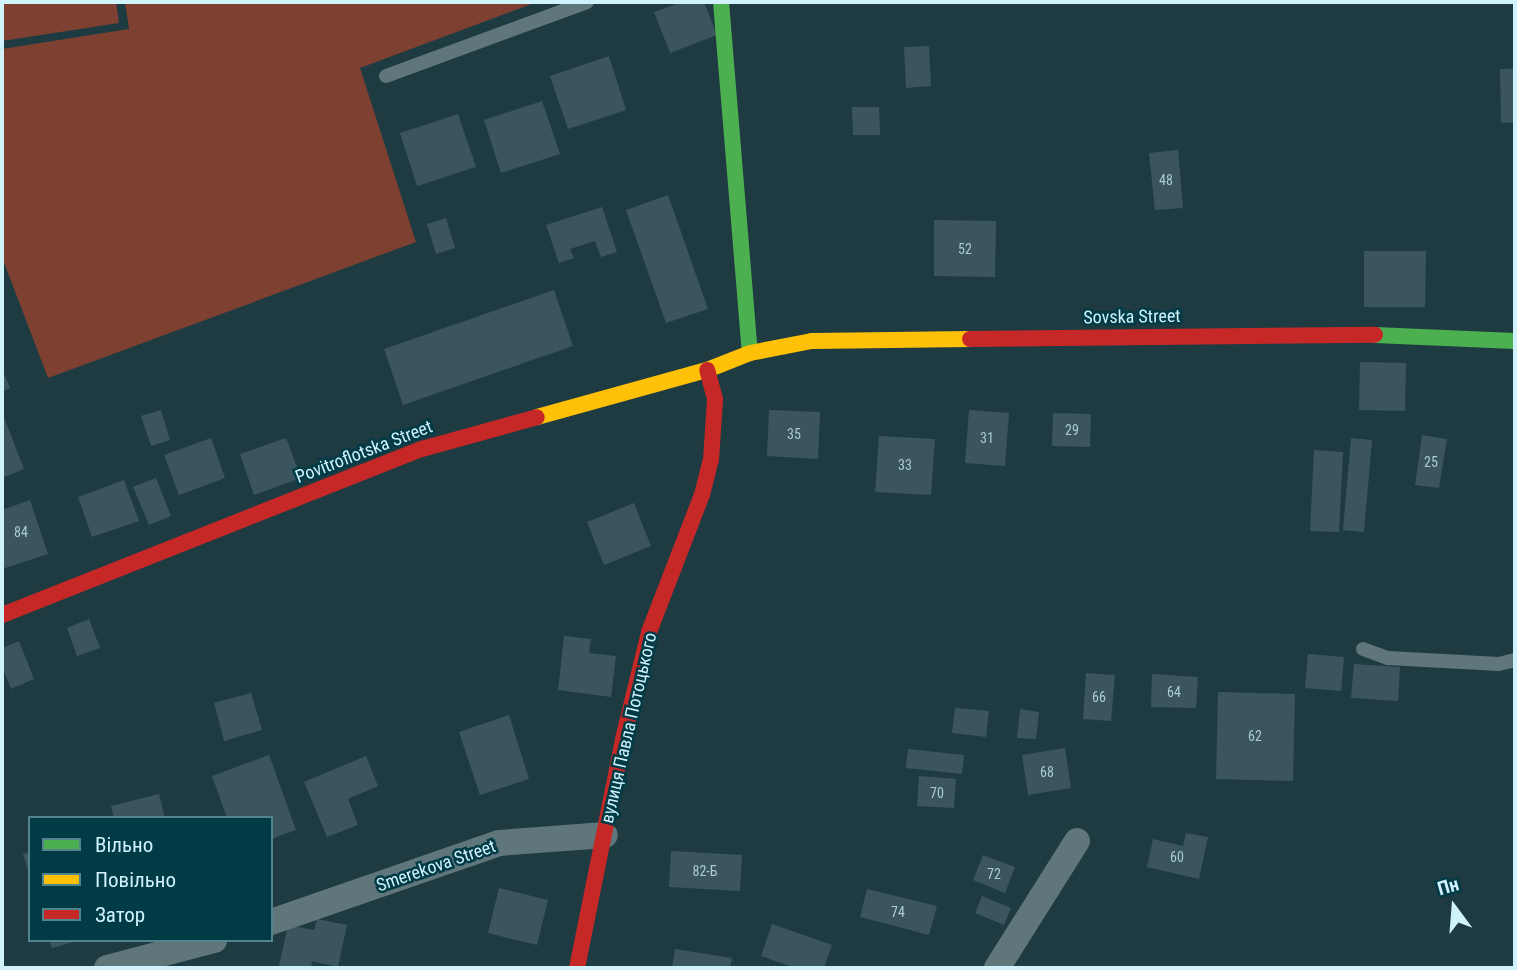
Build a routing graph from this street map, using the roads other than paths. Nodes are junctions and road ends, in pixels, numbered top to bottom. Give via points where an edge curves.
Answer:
1 (587, 2) edge
2 (720, 2) edge
3 (386, 76) dead end
4 (1515, 341) edge
5 (750, 353) junction
6 (707, 370) junction
7 (2, 615) edge
8 (1363, 649) dead end
9 (1515, 660) edge
10 (605, 835) junction
11 (1077, 841) dead end
12 (273, 921) edge
13 (206, 942) edge
14 (107, 968) edge
15 (577, 968) edge
16 (997, 968) edge

1 - 3 lane
2 - 5 street
4 - 5 street, Sovska Street via 1342,333 812,341
5 - 6 street, Povitroflotska Street
6 - 7 street, Povitroflotska Street via 422,449
6 - 10 street, вулиця Павла Потоцького via 715,399 711,460 649,632
8 - 9 lane via 1388,658 1499,664
10 - 12 street, Smerekova Street via 499,843
10 - 15 street, вулиця Павла Потоцького
11 - 16 street
13 - 14 street

